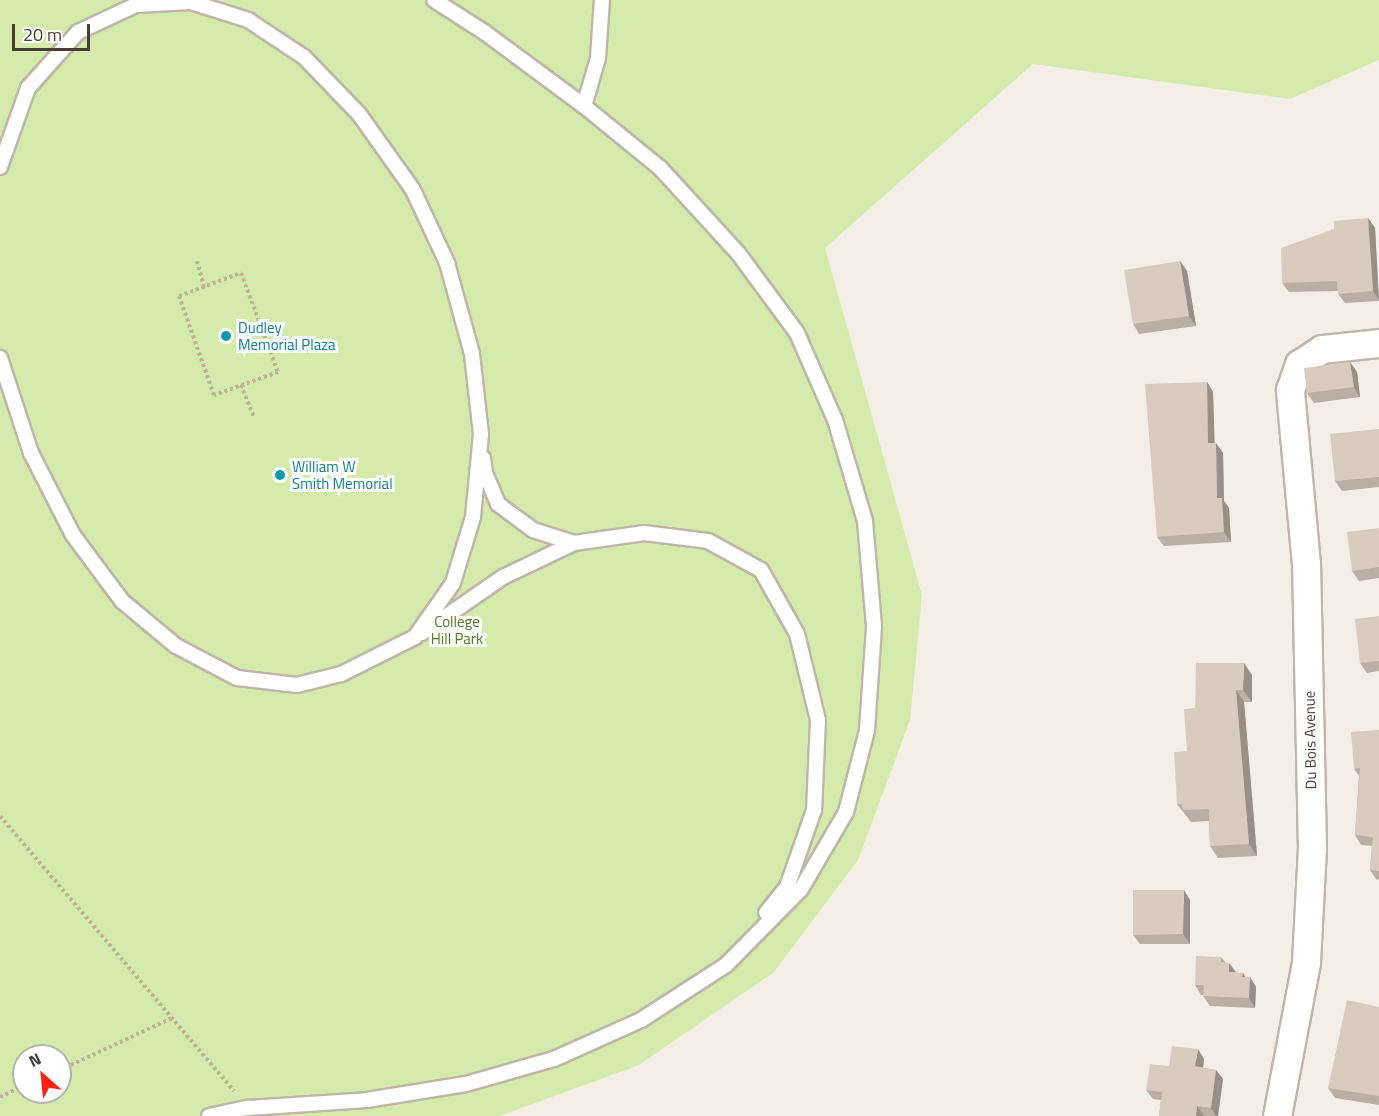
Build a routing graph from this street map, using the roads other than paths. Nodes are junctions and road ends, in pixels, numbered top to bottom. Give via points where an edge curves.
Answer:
1 (434, 0) edge
2 (602, 0) edge
3 (137, 2) edge
4 (584, 106) junction
5 (0, 167) edge
6 (1379, 343) edge
7 (0, 358) edge
8 (481, 434) junction
9 (574, 543) junction
10 (415, 637) junction
11 (726, 964) junction
12 (209, 1116) edge
13 (1277, 1116) edge

1 - 4 lane
2 - 4 lane via 598,58
3 - 5 lane via 78,32 28,88
3 - 8 lane via 191,2 248,20 304,57 359,114 413,190 447,263 472,354
4 - 11 lane via 660,168 738,253 797,333 835,420 865,521 874,626 867,730 846,812 801,889
6 - 13 street, Du Bois Avenue via 1323,349 1299,364 1290,390 1306,564 1312,849 1306,962
7 - 10 lane via 31,453 73,536 122,601 176,646 237,678 297,685 341,674
8 - 9 lane via 485,473 498,504 533,530
8 - 10 lane via 473,517 453,583
9 - 10 lane via 503,577
9 - 11 lane via 644,533 708,541 761,570 797,634 818,720 814,810 787,887
11 - 12 lane via 641,1020 543,1062 466,1084 367,1101 248,1108

